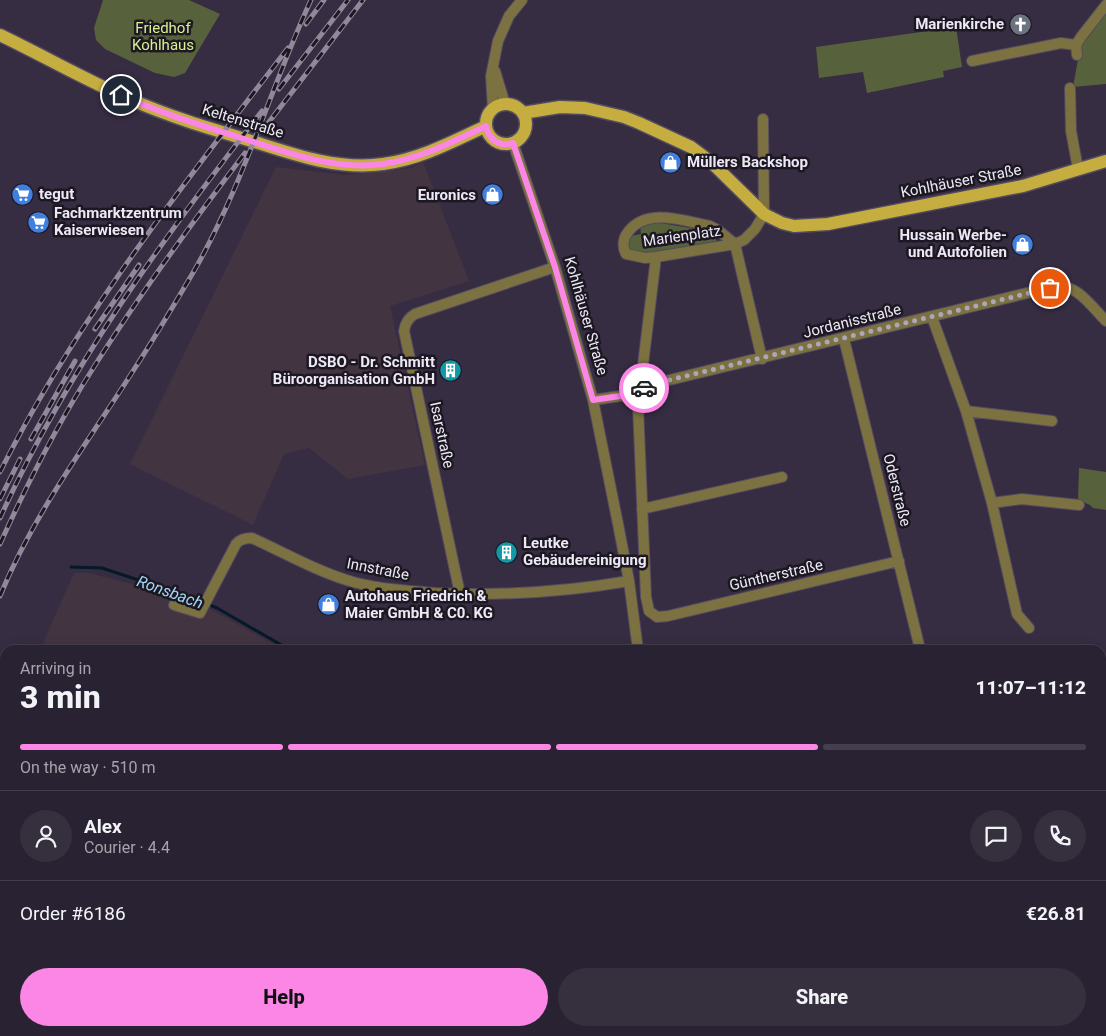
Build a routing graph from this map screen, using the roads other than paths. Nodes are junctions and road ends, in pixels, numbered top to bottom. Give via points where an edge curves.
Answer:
1 (522, 0) edge
2 (1106, 5) edge
3 (0, 35) edge
4 (972, 61) dead end
5 (1070, 88) dead end
6 (499, 106) junction
7 (523, 113) junction
8 (763, 119) dead end
9 (486, 126) junction
10 (513, 143) junction
11 (1106, 162) edge
12 (1078, 169) junction
13 (764, 214) junction
14 (735, 244) junction
15 (656, 257) junction
16 (555, 267) junction
17 (932, 317) junction
18 (1106, 321) edge
19 (844, 339) junction
20 (762, 358) junction
21 (641, 389) junction
22 (593, 400) junction
23 (966, 411) junction
24 (1052, 420) dead end
25 (782, 477) dead end
26 (992, 503) junction
27 (1079, 505) dead end
28 (642, 509) junction
29 (899, 561) junction
30 (629, 581) junction
31 (460, 594) junction
32 (174, 604) dead end
33 (1029, 628) dead end
34 (637, 645) edge
35 (919, 645) edge

1 - 6 street via 509,16 498,41 494,67
2 - 4 street via 1076,50 1061,43
3 - 9 main road, Keltenstraße via 162,112 319,161 350,165 400,161 418,157
5 - 12 street via 1071,131
6 - 7 main road via 515,106
6 - 9 main road via 486,119
7 - 10 main road via 526,128 521,138
7 - 13 main road, Kohlhäuser Straße via 560,107 585,108 639,122 701,154
8 - 13 street
9 - 10 main road via 495,141
10 - 16 street, Kohlhäuser Straße
11 - 12 main road, Kohlhäuser Straße
12 - 13 main road, Kohlhäuser Straße via 1023,186 828,224 794,226
13 - 14 street, Marienplatz via 755,229
14 - 15 street, Marienplatz
14 - 15 street, Marienplatz via 710,226 654,217 641,220 624,237 626,254
14 - 20 street
15 - 21 street
16 - 22 street, Kohlhäuser Straße
16 - 31 street, Isarstraße via 415,314 405,326
17 - 18 street, Jordanisstraße via 1063,286 1072,288
17 - 19 street, Jordanisstraße
17 - 23 street
19 - 20 street, Jordanisstraße
19 - 29 street, Oderstraße
20 - 21 street, Jordanisstraße
21 - 22 street, Jordanisstraße via 627,395
21 - 28 street via 638,406
22 - 30 street, Kohlhäuser Straße
23 - 24 street
23 - 26 street
25 - 28 street
26 - 27 street via 1022,499
26 - 33 street via 1018,614
28 - 29 street, Güntherstraße via 646,597 649,611 660,617
29 - 35 street, Oderstraße
30 - 31 street, Innstraße via 510,594
30 - 34 street, Kohlhäuser Straße
31 - 32 street, Innstraße via 396,590 355,582 331,575 247,538 236,544 200,613

